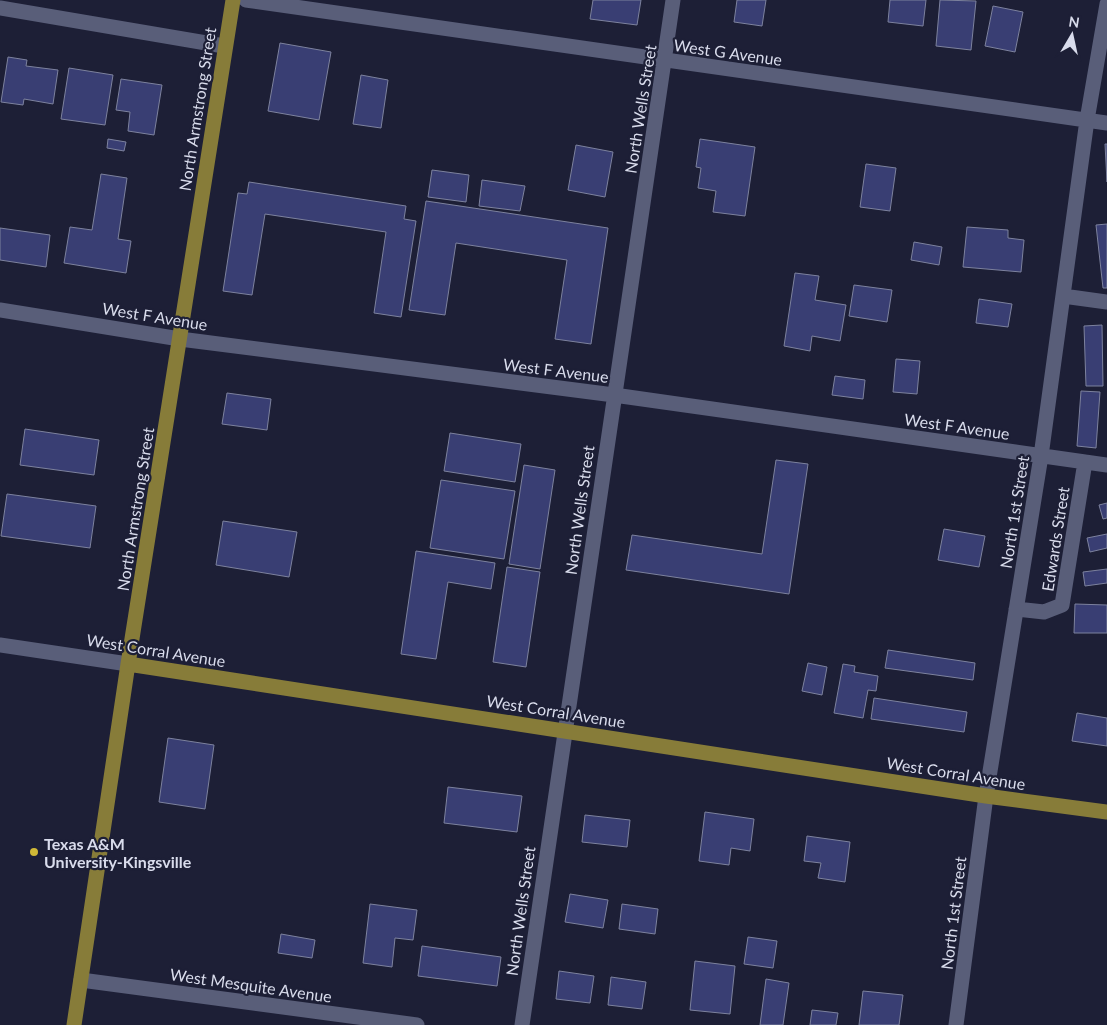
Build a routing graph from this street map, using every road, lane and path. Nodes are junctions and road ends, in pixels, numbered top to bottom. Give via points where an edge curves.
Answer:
1 (233, 0) edge
2 (246, 0) edge
3 (673, 0) edge
4 (1107, 4) edge
5 (0, 8) edge
6 (224, 46) junction
7 (665, 61) junction
8 (1087, 120) junction
9 (1107, 123) edge
10 (1063, 296) junction
11 (1107, 302) edge
12 (0, 310) edge
13 (180, 339) junction
14 (614, 395) junction
15 (1041, 456) junction
16 (1085, 462) junction
17 (1107, 465) edge
18 (1016, 609) junction
19 (0, 645) edge
20 (128, 664) junction
21 (564, 730) junction
22 (986, 796) junction
23 (1107, 812) edge
24 (81, 980) junction
25 (74, 1025) edge
26 (417, 1025) edge
27 (522, 1025) edge
28 (956, 1025) edge

1 - 6 main road, North Armstrong Street
2 - 7 street, West G Avenue
3 - 7 street, North Wells Street
4 - 8 street, North 1st Street
5 - 6 street
6 - 13 main road, North Armstrong Street
7 - 8 street, West G Avenue
7 - 14 street, North Wells Street
8 - 9 street, West G Avenue
8 - 10 street, North 1st Street
10 - 11 street
10 - 15 street, North 1st Street
12 - 13 street, West F Avenue
13 - 14 street, West F Avenue
13 - 20 main road, North Armstrong Street
14 - 15 street, West F Avenue
14 - 21 street, North Wells Street
15 - 16 street, West F Avenue
15 - 18 street, North 1st Street
16 - 17 street, West F Avenue
16 - 18 street, Edwards Street via 1062,605 1044,612
18 - 22 street, North 1st Street
19 - 20 street, West Corral Avenue
20 - 21 main road, West Corral Avenue
20 - 24 main road, North Armstrong Street
21 - 22 main road, West Corral Avenue
21 - 27 street, North Wells Street
22 - 23 main road, West Corral Avenue
22 - 28 street, North 1st Street
24 - 25 main road, North Armstrong Street
24 - 26 street, West Mesquite Avenue

